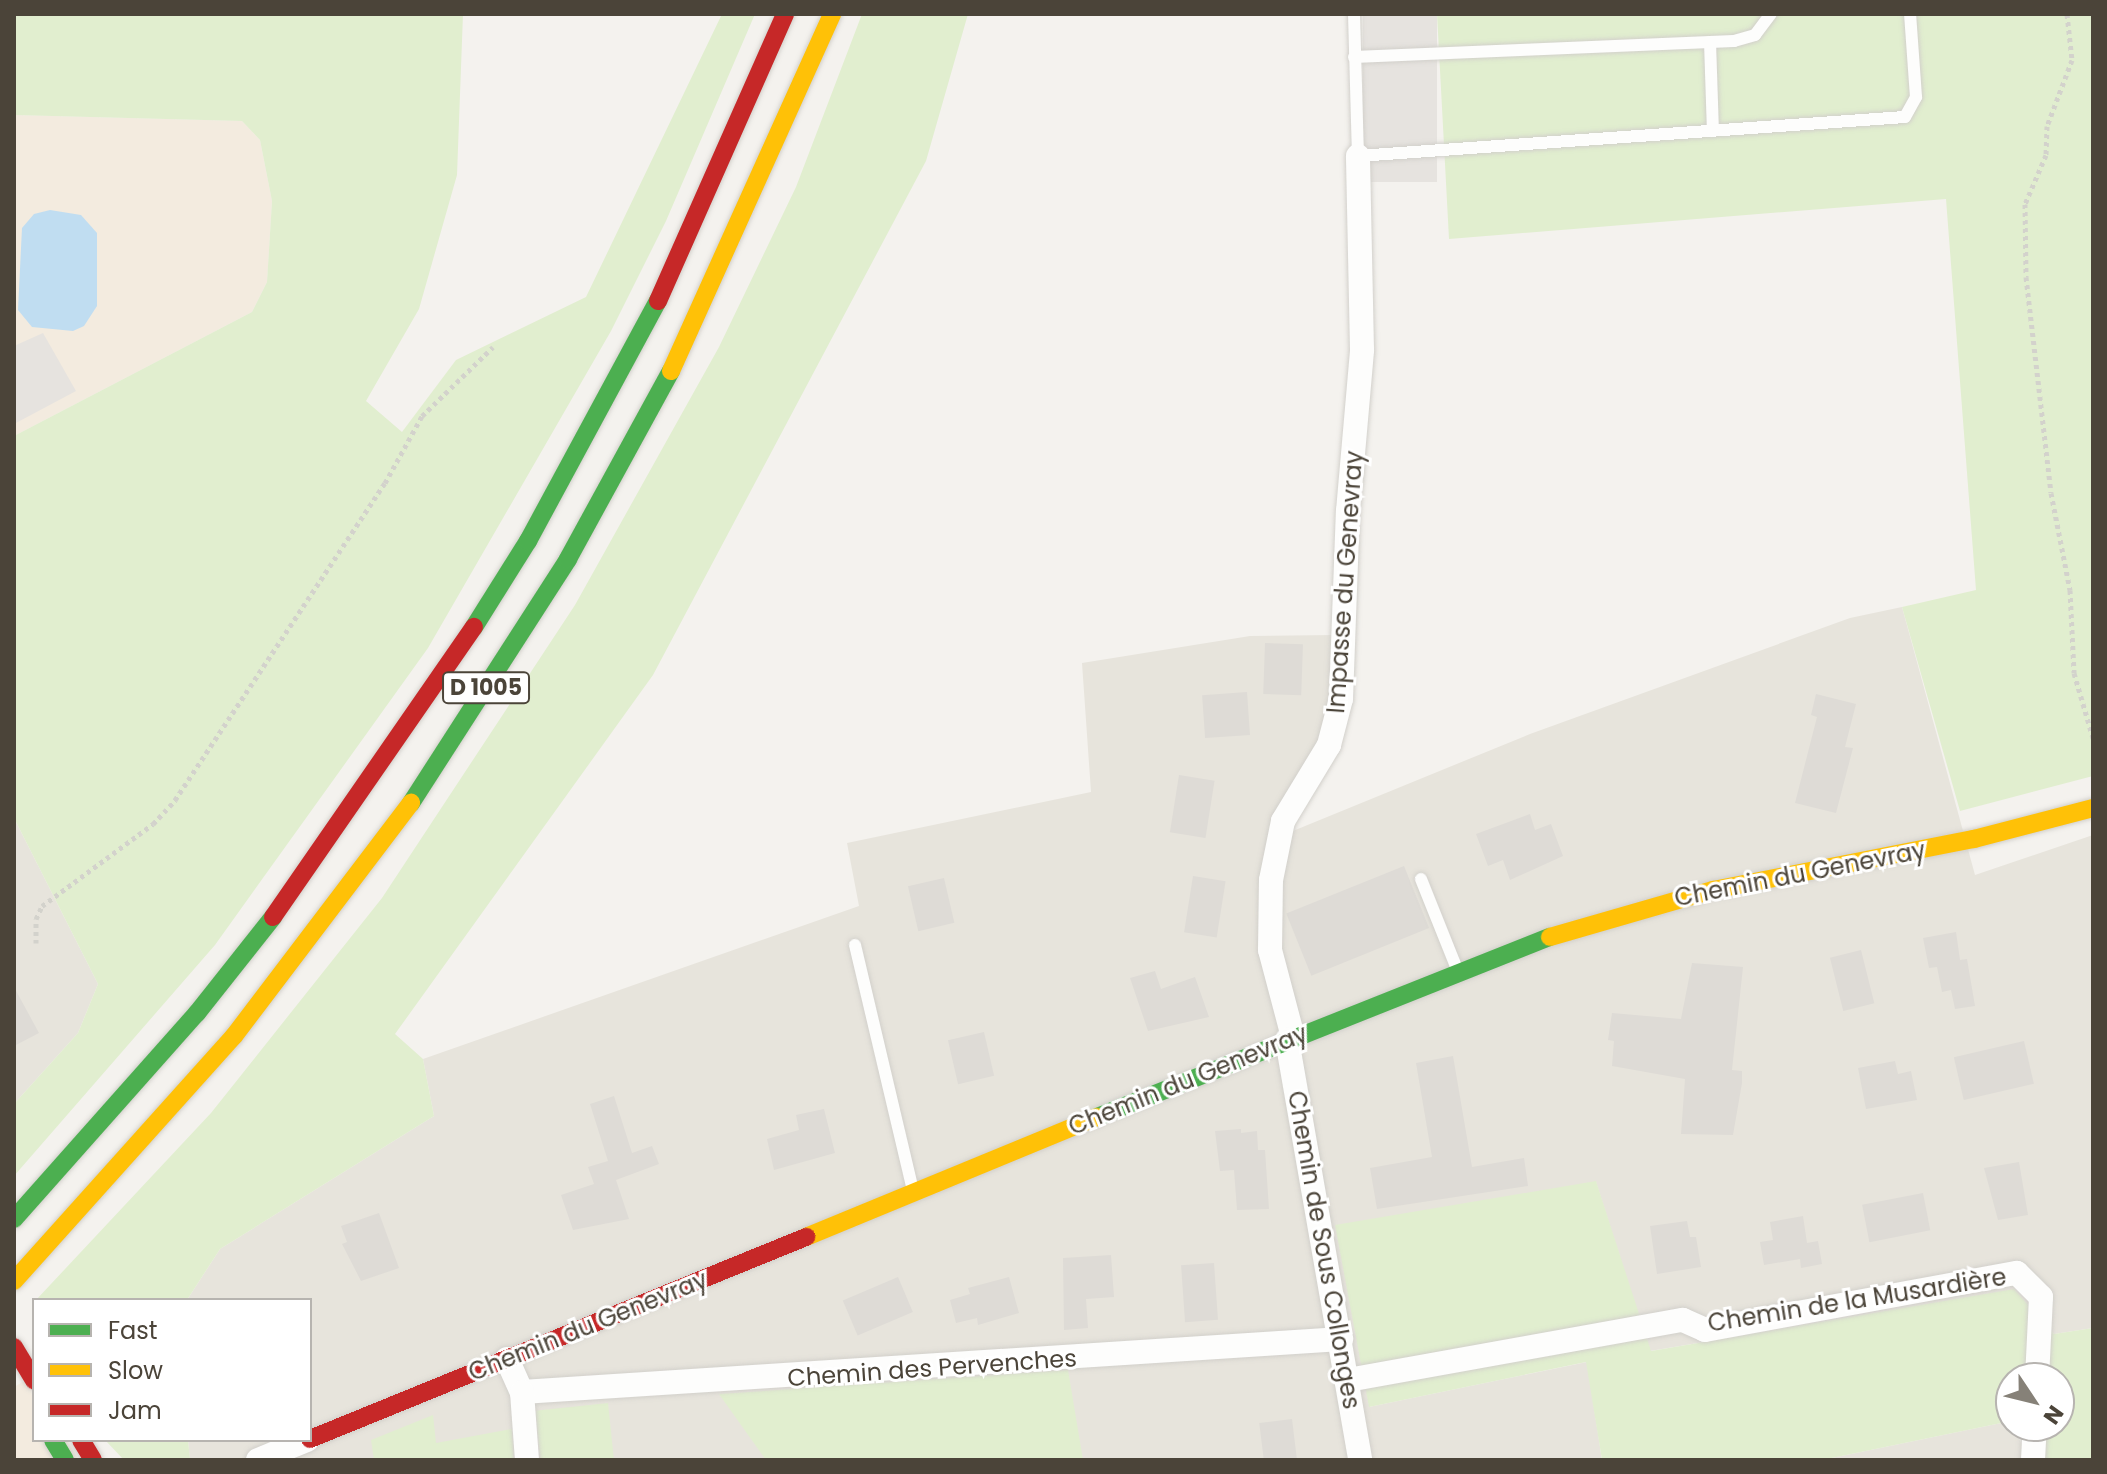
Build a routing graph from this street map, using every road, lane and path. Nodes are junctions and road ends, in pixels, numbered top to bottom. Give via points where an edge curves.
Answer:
1 (785, 14) edge
2 (832, 14) edge
3 (1354, 14) edge
4 (1771, 14) edge
5 (1910, 14) edge
6 (2067, 14) edge
7 (1710, 42) junction
8 (1354, 57) junction
9 (1713, 131) junction
10 (1358, 156) junction
11 (493, 347) dead end
12 (2093, 738) edge
13 (2093, 808) edge
14 (1421, 879) dead end
15 (36, 943) dead end
16 (855, 945) dead end
17 (1458, 972) junction
18 (1290, 1039) junction
19 (913, 1193) junction
20 (14, 1219) edge
21 (14, 1281) edge
22 (1341, 1339) junction
23 (14, 1347) edge
24 (507, 1359) junction
25 (2038, 1362) edge
26 (32, 1379) edge
27 (1348, 1380) junction
28 (522, 1392) junction
29 (312, 1439) edge
30 (54, 1442) edge
31 (82, 1442) edge
32 (304, 1442) edge
33 (65, 1460) edge
34 (93, 1460) edge
35 (258, 1460) edge
36 (527, 1460) edge
37 (1360, 1460) edge

1 - 20 main road, D 1005 via 650,319 528,541 449,668 292,893 197,1013
2 - 21 main road, D 1005 via 691,335 568,559 488,685 405,811 243,1024 138,1149
3 - 8 lane
4 - 7 lane via 1763,28 1745,40
5 - 9 lane via 1916,97 1905,117
6 - 12 path via 2072,60 2047,126 2046,155 2025,204 2026,277 2051,493 2070,590 2074,673
7 - 8 lane
7 - 9 lane
8 - 10 lane
9 - 10 lane
10 - 18 street, Impasse du Genevray via 1362,350 1348,511 1341,699 1329,745 1283,821 1271,880 1272,959
11 - 15 path via 422,416 385,483 175,800 153,824 42,906
13 - 17 main road, Chemin du Genevray via 1974,839 1655,903
14 - 17 lane
16 - 19 lane
17 - 18 main road, Chemin du Genevray
18 - 19 main road, Chemin du Genevray
18 - 22 street, Chemin de Sous Collonges
19 - 24 main road, Chemin du Genevray
22 - 27 street, Chemin de Sous Collonges
22 - 28 street, Chemin des Pervenches
23 - 26 main road
24 - 28 street
24 - 29 main road, Chemin du Genevray
25 - 27 street, Chemin de la Musardière via 2041,1297 2017,1273 1705,1330 1683,1320
27 - 37 street, Chemin de Sous Collonges
28 - 36 street
30 - 33 main road
31 - 34 main road
32 - 35 street, Chemin du Genevray

